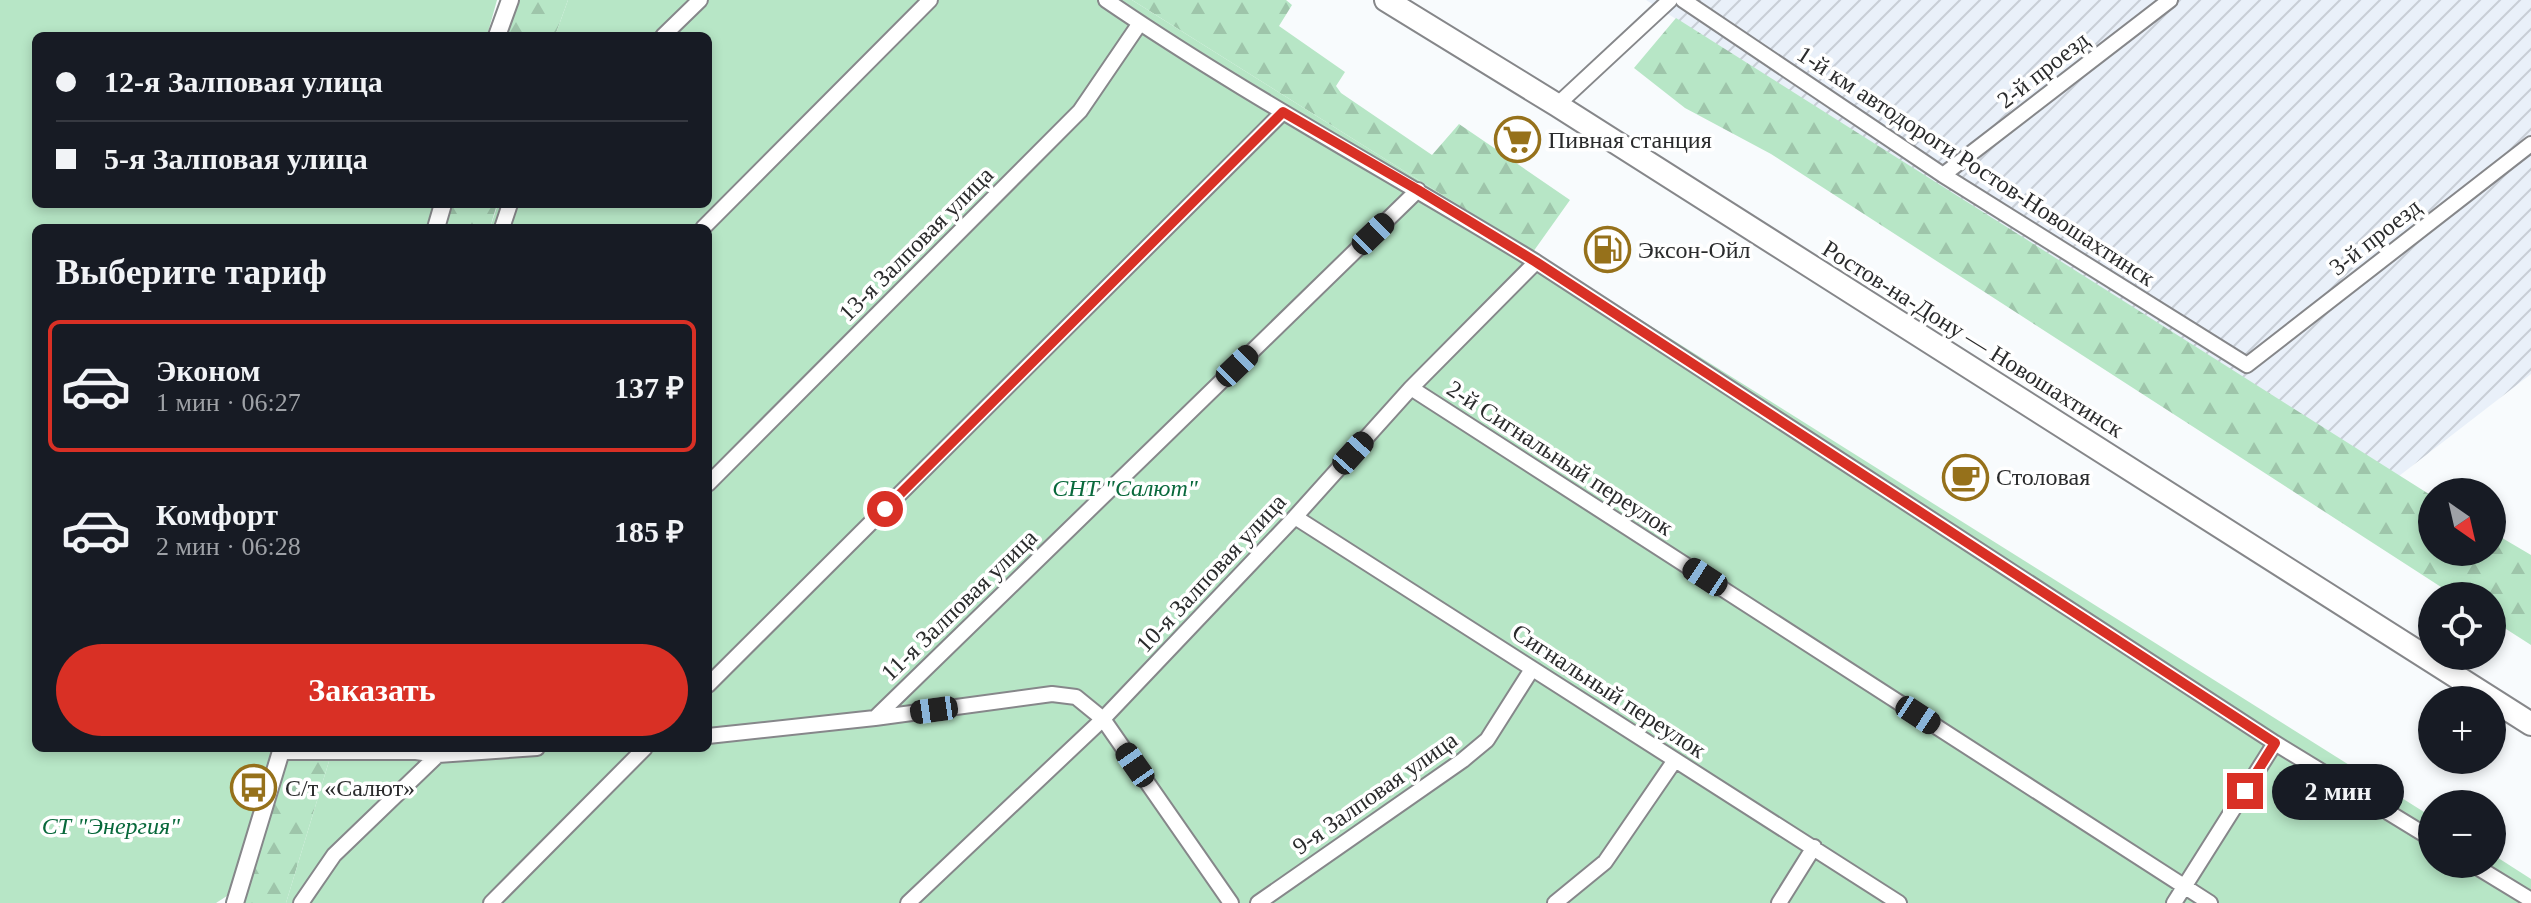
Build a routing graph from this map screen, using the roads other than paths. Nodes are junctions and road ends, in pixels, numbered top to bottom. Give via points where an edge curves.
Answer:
1 (510, 0) edge
2 (700, 0) edge
3 (930, 0) edge
4 (1106, 0) edge
5 (1386, 0) edge
6 (1670, 0) edge
7 (1683, 0) edge
8 (2170, 0) edge
9 (1140, 23) junction
10 (498, 32) edge
11 (667, 32) edge
12 (1557, 105) junction
13 (1283, 112) junction
14 (2531, 144) edge
15 (1943, 175) junction
16 (1418, 190) junction
17 (707, 224) edge
18 (1536, 262) junction
19 (2247, 365) joint
20 (1411, 388) junction
21 (712, 480) edge
22 (1295, 517) junction
23 (1532, 669) junction
24 (712, 681) edge
25 (875, 718) junction
26 (1103, 719) junction
27 (2531, 724) edge
28 (712, 736) edge
29 (2275, 743) junction
30 (280, 752) edge
31 (442, 752) edge
32 (641, 752) edge
33 (1675, 760) junction
34 (2418, 830) edge
35 (1814, 847) junction
36 (2495, 878) edge
37 (2184, 887) junction
38 (2531, 900) edge
39 (235, 903) edge
40 (301, 903) edge
41 (491, 903) edge
42 (908, 903) edge
43 (1231, 903) edge
44 (1258, 903) edge
45 (1555, 903) edge
46 (1779, 903) edge
47 (1899, 903) edge
48 (2174, 903) edge
49 (2210, 903) edge

1 - 10 street
2 - 11 street
3 - 17 street
4 - 9 street
5 - 12 main road, Ростов-на-Дону — Новошахтинск
6 - 12 street
7 - 15 street, 1-й км автодороги Ростов-Новошахтинск
8 - 15 street, 2-й проезд
9 - 13 street
9 - 21 street, 13-я Залповая улица via 1080,111
12 - 27 main road, Ростов-на-Дону — Новошахтинск
13 - 16 street
13 - 24 street
14 - 19 street, 3-й проезд
15 - 19 street, 1-й км автодороги Ростов-Новошахтинск
16 - 18 street
16 - 25 street, 11-я Залповая улица
18 - 20 street, 10-я Залповая улица
18 - 29 street
20 - 22 street, 10-я Залповая улица
20 - 37 street, 2-й Сигнальный переулок
22 - 23 street, Сигнальный переулок
22 - 26 street, 10-я Залповая улица
23 - 33 street, Сигнальный переулок
23 - 44 street, 9-я Залповая улица via 1487,740
25 - 26 street via 1052,694 1076,697
25 - 28 street
26 - 42 street, 10-я Залповая улица
26 - 43 street
29 - 34 street
29 - 37 street
30 - 39 street
31 - 40 street via 334,855
32 - 41 street
33 - 35 street, Сигнальный переулок
33 - 45 street via 1605,862
35 - 46 street
35 - 47 street, Сигнальный переулок
36 - 38 street
37 - 48 street
37 - 49 street, 2-й Сигнальный переулок

